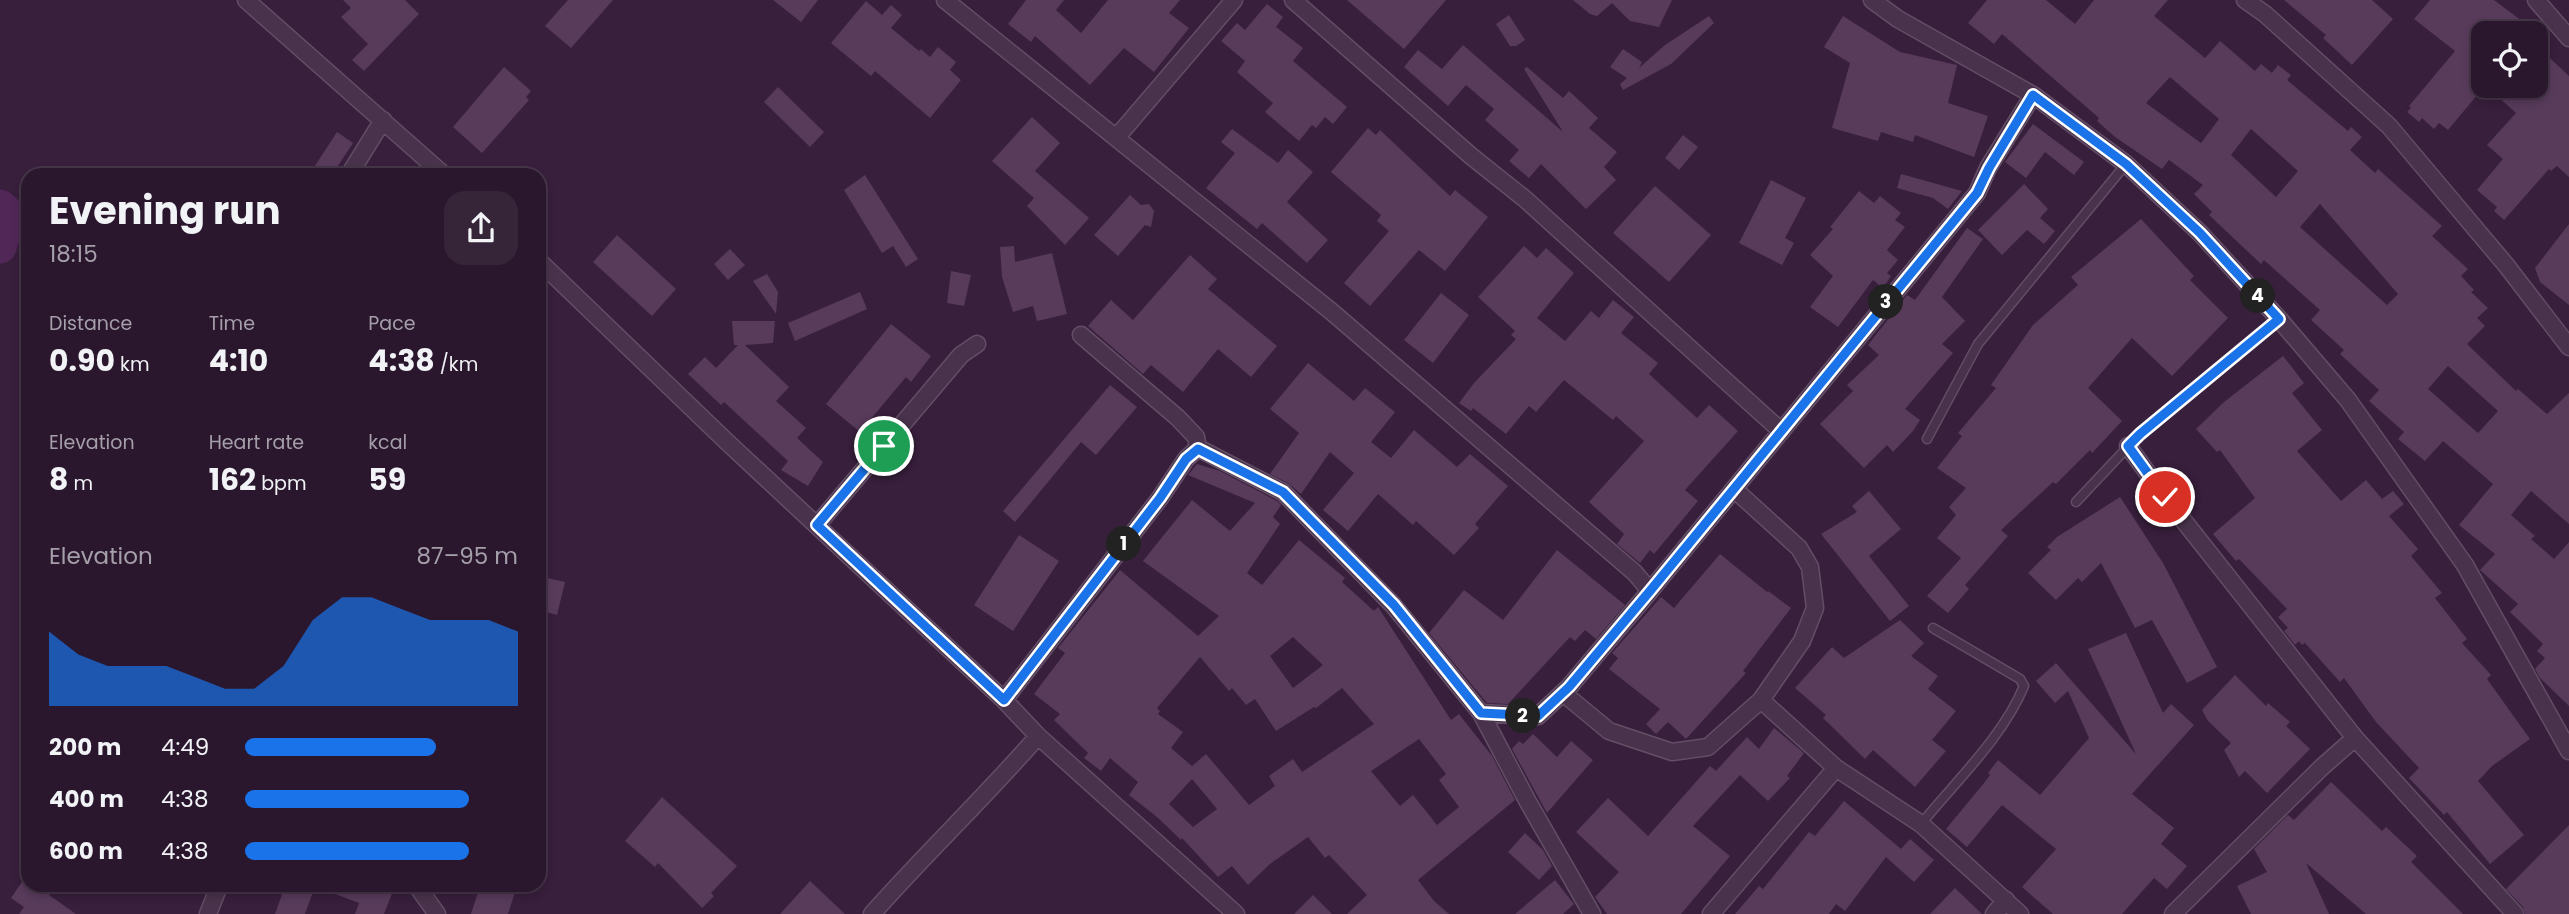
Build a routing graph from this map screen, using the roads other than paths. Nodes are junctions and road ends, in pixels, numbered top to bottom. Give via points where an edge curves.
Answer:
1 (246, 0) edge
2 (945, 0) edge
3 (1234, 0) edge
4 (1293, 0) edge
5 (1872, 0) edge
6 (2245, 0) edge
7 (2536, 0) edge
8 (2569, 38) edge
9 (2033, 95) junction
10 (383, 120) junction
11 (1116, 138) junction
12 (2126, 164) junction
13 (353, 168) edge
14 (436, 168) edge
15 (546, 268) edge
16 (2279, 319) junction
17 (1082, 335) dead end
18 (977, 344) dead end
19 (2569, 347) edge
20 (1780, 430) junction
21 (1927, 439) dead end
22 (2128, 446) junction
23 (1198, 449) junction
24 (1734, 489) junction
25 (2076, 502) dead end
26 (817, 525) junction
27 (1650, 591) junction
28 (1933, 628) dead end
29 (1563, 693) junction
30 (1004, 700) junction
31 (1761, 700) junction
32 (1481, 713) junction
33 (1038, 736) junction
34 (2355, 738) junction
35 (2569, 751) edge
36 (1836, 768) junction
37 (1921, 824) junction
38 (217, 892) edge
39 (421, 892) edge
40 (2006, 900) junction
41 (208, 914) edge
42 (437, 914) edge
43 (873, 914) edge
44 (1236, 914) edge
45 (1592, 914) edge
46 (1711, 914) edge
47 (1994, 914) edge
48 (2020, 914) edge
49 (2173, 914) edge
50 (2515, 914) edge

1 - 10 street
2 - 11 street
3 - 11 street
4 - 20 street via 1525,199
5 - 9 street
6 - 19 street via 2389,126 2507,265
7 - 8 street
9 - 12 street
9 - 20 street via 1977,193
10 - 13 street
10 - 14 street
11 - 27 street via 1332,312 1635,573
12 - 16 street via 2200,233
12 - 21 lane via 1978,344
15 - 26 street
16 - 22 lane
16 - 35 street via 2347,400 2465,565
17 - 23 street via 1178,418 1196,437
18 - 26 street via 961,355
20 - 24 street
22 - 25 lane
22 - 34 street
23 - 30 street
23 - 32 street via 1283,492 1394,605
24 - 27 street
24 - 31 street via 1799,548 1810,568 1815,608 1802,641
26 - 30 street
27 - 29 street
28 - 37 lane via 2020,679 2024,686 2015,709
29 - 31 street via 1609,731 1672,752 1708,747
29 - 32 street via 1538,716
30 - 33 street
31 - 36 street
32 - 45 street
33 - 43 street
33 - 44 street
34 - 49 street
34 - 50 street
36 - 37 street
36 - 46 street
37 - 40 street
38 - 41 street
39 - 42 street
40 - 47 street
40 - 48 street

